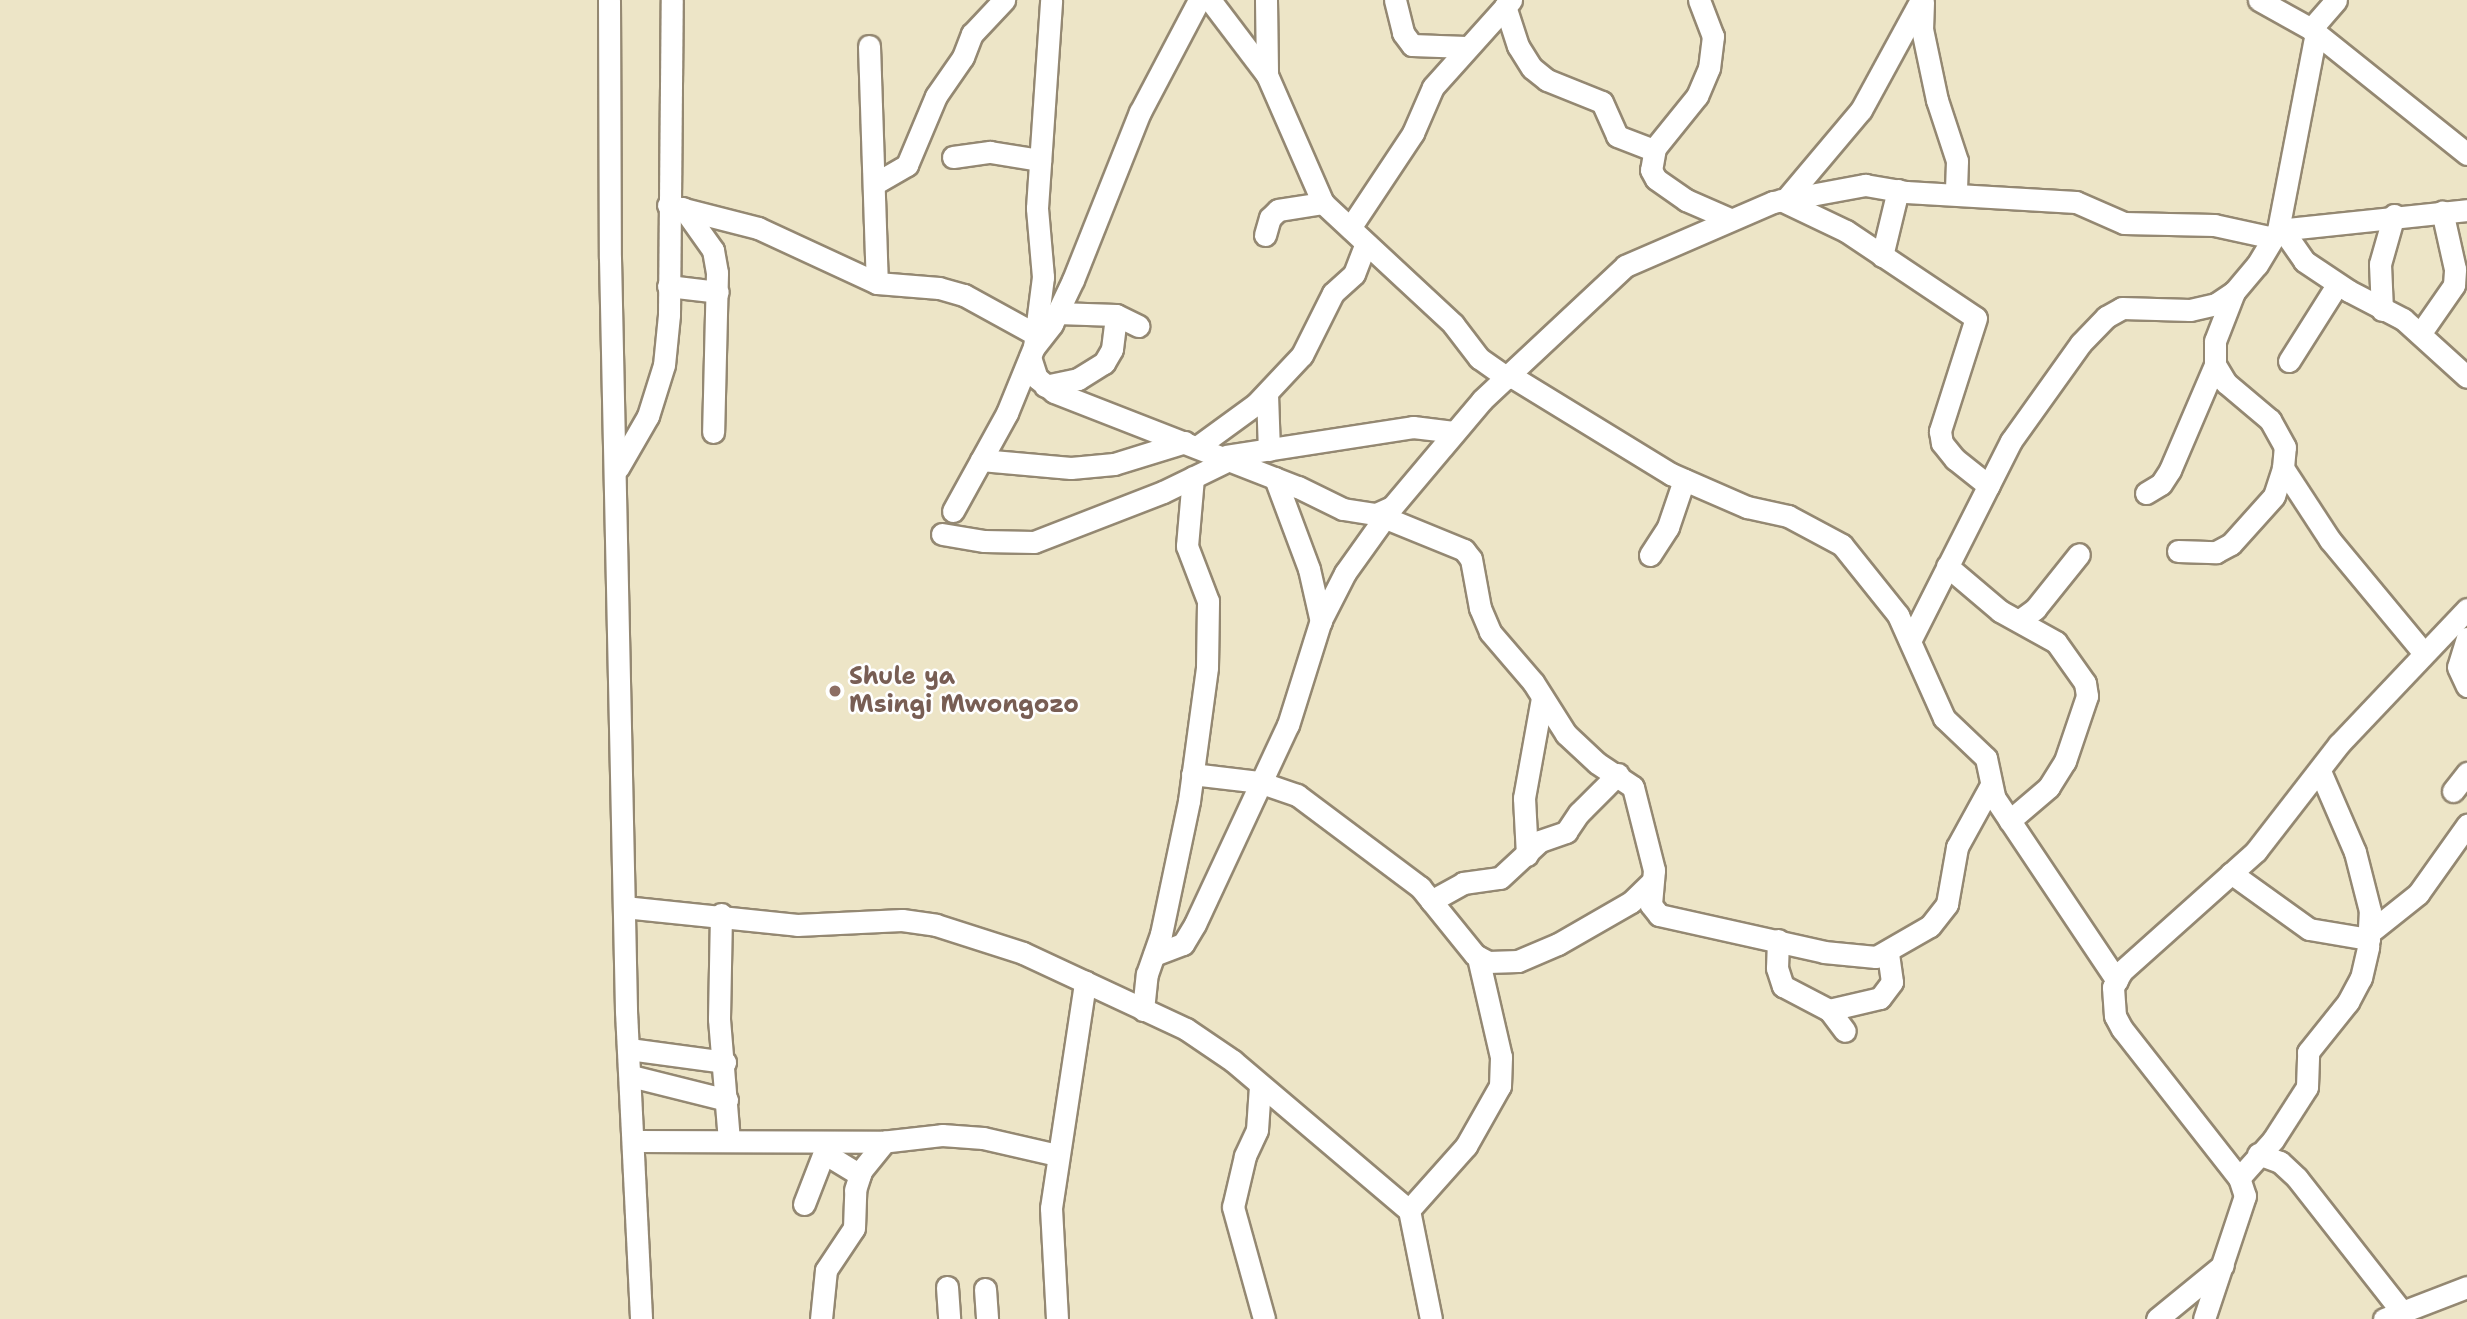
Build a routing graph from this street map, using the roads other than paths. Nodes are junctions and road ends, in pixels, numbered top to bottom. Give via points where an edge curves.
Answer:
1 (609, 0) edge
2 (671, 0) edge
3 (1004, 0) edge
4 (1051, 0) edge
5 (1199, 0) edge
6 (1210, 0) edge
7 (1266, 0) edge
8 (1395, 0) edge
9 (1699, 0) edge
10 (1922, 0) edge
11 (2336, 0) edge
12 (1507, 2) edge
13 (2268, 2) edge
14 (2313, 31) junction
15 (869, 46) dead end
16 (1466, 47) junction
17 (1267, 75) junction
18 (1654, 150) junction
19 (2467, 154) edge
20 (953, 156) dead end
21 (1040, 160) junction
22 (876, 183) junction
23 (1898, 190) junction
24 (1956, 193) junction
25 (1783, 199) junction
26 (1323, 203) junction
27 (675, 206) junction
28 (2467, 209) edge
29 (2442, 211) junction
30 (2394, 215) junction
31 (727, 217) junction
32 (1730, 219) junction
33 (1350, 228) junction
34 (2278, 232) junction
35 (1265, 235) dead end
36 (1366, 243) junction
37 (1882, 256) junction
38 (716, 266) junction
39 (2380, 268) junction
40 (877, 283) junction
41 (668, 286) junction
42 (2343, 288) junction
43 (718, 292) junction
44 (2234, 292) junction
45 (2382, 310) junction
46 (1057, 313) junction
47 (1116, 315) junction
48 (1139, 326) dead end
49 (2420, 334) junction
50 (1033, 346) junction
51 (2289, 361) dead end
52 (2215, 365) junction
53 (1510, 377) junction
54 (2467, 377) edge
55 (1045, 386) junction
56 (1267, 394) junction
57 (713, 432) dead end
58 (1455, 432) junction
59 (1191, 444) junction
60 (1268, 450) junction
61 (1225, 458) junction
62 (981, 460) junction
63 (2283, 468) junction
64 (617, 470) junction
65 (1193, 477) junction
66 (1274, 477) junction
67 (1684, 480) junction
68 (1989, 486) junction
69 (2146, 493) dead end
70 (953, 511) dead end
71 (1381, 516) junction
72 (942, 534) dead end
73 (2178, 551) dead end
74 (2078, 554) dead end
75 (1650, 555) dead end
76 (1947, 566) junction
77 (2467, 609) edge
78 (2020, 620) junction
79 (1321, 622) junction
80 (2467, 638) edge
81 (1910, 641) junction
82 (2423, 652) junction
83 (2467, 686) edge
84 (1542, 698) junction
85 (2320, 771) junction
86 (2467, 772) edge
87 (1192, 774) junction
88 (1618, 774) junction
89 (1259, 782) junction
90 (1990, 787) junction
91 (2453, 791) dead end
92 (2009, 821) junction
93 (2467, 825) edge
94 (1527, 855) junction
95 (2231, 873) junction
96 (1652, 882) junction
97 (1431, 901) junction
98 (624, 907) junction
99 (721, 915) junction
100 (2369, 936) junction
101 (1778, 940) junction
102 (1888, 952) junction
103 (1154, 955) junction
104 (1478, 957) junction
105 (2117, 981) junction
106 (1085, 982) junction
107 (1143, 1010) junction
108 (1829, 1010) junction
109 (1845, 1031) dead end
110 (629, 1049) junction
111 (724, 1062) junction
112 (631, 1076) junction
113 (1260, 1086) junction
114 (727, 1100) junction
115 (635, 1141) junction
116 (729, 1141) junction
117 (885, 1141) junction
118 (826, 1147) junction
119 (2258, 1154) junction
120 (1057, 1155) junction
121 (860, 1175) junction
122 (2239, 1178) junction
123 (804, 1204) dead end
124 (1409, 1210) junction
125 (2222, 1265) junction
126 (947, 1287) dead end
127 (2467, 1287) edge
128 (985, 1289) dead end
129 (2395, 1316) edge
130 (641, 1319) edge
131 (821, 1319) edge
132 (949, 1319) edge
133 (987, 1319) edge
134 (1057, 1319) edge
135 (1264, 1319) edge
136 (1431, 1319) edge
137 (2157, 1319) edge
138 (2204, 1319) edge

1 - 64 street
2 - 27 street
3 - 22 street via 972,34 963,57 936,96 907,165
4 - 21 street
5 - 46 street via 1140,112
6 - 17 street
7 - 17 street
8 - 16 street via 1403,33 1412,45
9 - 18 street via 1713,36 1709,68 1697,96
10 - 24 street via 1922,29 1937,100 1955,153
10 - 25 street via 1861,110
11 - 14 street
12 - 16 street
12 - 18 street via 1518,47 1532,68 1547,80 1602,102 1617,136
13 - 14 street
14 - 19 street
14 - 34 street
15 - 22 street
16 - 33 street via 1433,87 1413,133
17 - 26 street
18 - 32 street via 1650,159 1656,179 1686,200
20 - 21 street via 990,152
21 - 50 street via 1037,208 1043,277
22 - 40 street
23 - 24 street
23 - 25 street via 1844,186
23 - 37 street
24 - 34 street via 2076,202 2124,223
25 - 32 street
25 - 37 street via 1846,231
26 - 33 street
26 - 35 street via 1278,210
27 - 31 street
27 - 38 street via 713,250
27 - 41 street
28 - 29 street
29 - 30 street
29 - 49 street via 2455,269 2454,285
30 - 34 street
30 - 39 street
31 - 38 street
31 - 40 street
32 - 53 street via 1625,267
33 - 36 street
34 - 42 street via 2304,261
34 - 44 street
36 - 53 street via 1453,324 1479,358
36 - 56 street via 1354,274 1333,293 1302,355
37 - 68 street via 1976,318 1940,431 1942,443 1955,459
38 - 43 street
39 - 42 street
39 - 45 street
40 - 50 street via 964,295
41 - 43 street
41 - 64 street via 664,365 648,416
42 - 45 street
42 - 51 street
43 - 57 street
44 - 52 street via 2215,341
44 - 68 street via 2216,304 2190,310 2139,305 2106,317 2050,381
45 - 49 street
46 - 47 street
46 - 50 street
47 - 48 street
47 - 55 street via 1112,349 1104,363 1078,379
49 - 54 street
50 - 55 street
50 - 62 street
52 - 63 street via 2226,383 2270,420 2285,446
52 - 69 street via 2170,470 2161,484
53 - 58 street
53 - 67 street
55 - 59 street
56 - 59 street
56 - 60 street
58 - 60 street via 1413,427
58 - 71 street
59 - 61 street
59 - 62 street via 1114,464 1082,467
60 - 61 street
60 - 66 street
61 - 65 street
61 - 66 street
62 - 70 street
63 - 73 street via 2274,496 2231,544 2216,552
63 - 82 street via 2330,540
64 - 98 street
65 - 72 street via 1034,542
65 - 87 street via 1187,546 1208,601 1208,667
66 - 71 street via 1343,509
66 - 79 street via 1309,569
67 - 75 street via 1668,527
67 - 81 street via 1747,507 1788,516 1842,545 1898,615
68 - 76 street
71 - 79 street
71 - 84 street via 1464,550 1471,559 1480,608 1490,632
74 - 78 street via 2035,609
76 - 78 street via 1966,585
76 - 81 street
77 - 82 street
78 - 92 street via 2056,642 2073,661 2087,696 2065,761 2049,787
79 - 89 street via 1288,725
80 - 83 street via 2458,667
81 - 90 street via 1944,718 1986,758 1991,768
82 - 85 street
84 - 88 street via 1566,734 1597,763
84 - 94 street via 1524,798
85 - 95 street via 2256,851
85 - 100 street via 2355,852 2370,911
86 - 91 street
87 - 89 street
87 - 103 street
88 - 94 street via 1566,832 1540,841
88 - 96 street via 1633,787 1641,810
89 - 97 street via 1297,796 1342,825
89 - 103 street via 1188,937 1183,944
90 - 92 street
90 - 102 street via 1956,847 1947,904 1930,926
92 - 105 street
93 - 100 street via 2418,894
94 - 97 street via 1500,878 1462,883
95 - 100 street via 2309,929
95 - 105 street via 2122,971
96 - 101 street via 1651,905 1659,915
96 - 104 street via 1631,902 1558,944 1518,961 1498,964
97 - 104 street
98 - 99 street
98 - 110 street
99 - 106 street via 797,926 902,920 936,925 1023,953
99 - 111 street via 719,1019
100 - 119 street via 2354,990 2334,1024 2308,1052 2307,1087
101 - 102 street via 1824,952 1877,957
101 - 108 street via 1777,968 1783,986
102 - 108 street via 1892,982 1881,998
103 - 107 street
104 - 124 street via 1501,1057 1500,1086 1466,1146
105 - 122 street via 2113,1004 2122,1029
106 - 107 street
106 - 120 street
107 - 113 street via 1186,1029
108 - 109 street
110 - 111 street
110 - 112 street
111 - 114 street
112 - 114 street
112 - 115 street
113 - 124 street
113 - 135 street via 1257,1130 1245,1156 1233,1207
114 - 116 street
115 - 116 street
115 - 130 street
116 - 118 street
117 - 118 street
117 - 120 street via 942,1135 983,1138
117 - 121 street
118 - 121 street
118 - 123 street
119 - 122 street
119 - 129 street via 2280,1162 2297,1178
120 - 134 street via 1051,1208
121 - 131 street via 854,1228 826,1270
122 - 125 street via 2244,1209
124 - 136 street
125 - 137 street
125 - 138 street
126 - 132 street
127 - 129 street
128 - 133 street

